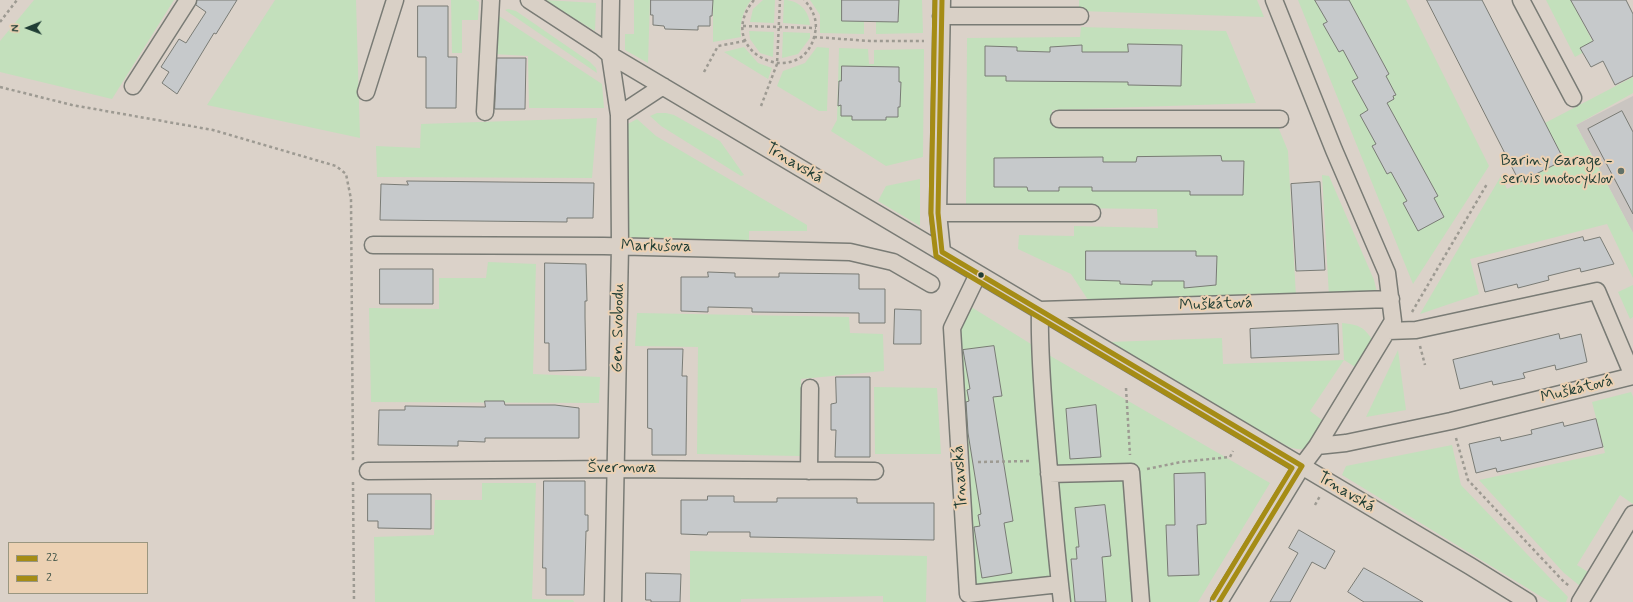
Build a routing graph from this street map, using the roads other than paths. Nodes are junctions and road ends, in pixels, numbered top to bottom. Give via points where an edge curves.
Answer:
1 (188, 0) edge
2 (395, 0) edge
3 (491, 0) edge
4 (529, 0) edge
5 (611, 0) edge
6 (942, 0) edge
7 (1274, 0) edge
8 (1521, 0) edge
9 (942, 16) junction
10 (1080, 16) dead end
11 (610, 55) junction
12 (133, 86) dead end
13 (663, 86) junction
14 (366, 92) dead end
15 (1573, 98) dead end
16 (485, 112) dead end
17 (619, 115) junction
18 (1059, 119) dead end
19 (1280, 119) dead end
20 (938, 213) junction
21 (1092, 213) dead end
22 (373, 245) dead end
23 (620, 246) junction
24 (942, 252) junction
25 (978, 274) junction
26 (931, 284) dead end
27 (1392, 300) junction
28 (1040, 310) junction
29 (1388, 331) junction
30 (1633, 376) edge
31 (810, 388) dead end
32 (1317, 446) junction
33 (1302, 466) junction
34 (1049, 467) junction
35 (616, 469) junction
36 (358, 471) road end
37 (809, 471) junction
38 (875, 471) dead end
39 (1633, 514) edge
40 (1060, 584) junction
41 (1582, 599) edge
42 (613, 602) edge
43 (1062, 602) edge
44 (1141, 602) edge
45 (1219, 602) edge
46 (1528, 602) edge

1 - 12 street
2 - 14 street
3 - 16 street
4 - 11 street, Trnavská
5 - 11 street, Gen. Svobodu
6 - 9 street
7 - 27 street via 1387,273
8 - 15 street
9 - 10 street
9 - 20 street
11 - 13 street, Trnavská
11 - 17 street, Gen. Svobodu
13 - 17 street
13 - 24 street, Trnavská
17 - 23 street, Gen. Svobodu
18 - 19 street
20 - 21 street
20 - 24 street
22 - 23 street, Markušova
23 - 26 street, Markušova via 850,252 893,262
23 - 35 street, Gen. Svobodu
24 - 25 street, Trnavská
25 - 28 street, Trnavská
25 - 40 street, Trnavská via 952,328 968,594
27 - 28 street, Muškátová
27 - 29 street via 1393,321
28 - 33 street, Trnavská
28 - 34 street via 1039,340
29 - 30 street, Muškátová via 1416,330 1597,291
29 - 32 street
30 - 32 street, Muškátová via 1451,421 1346,443
31 - 37 street
32 - 33 street
33 - 45 street
33 - 46 street, Trnavská
34 - 40 street
34 - 44 street via 1132,472
35 - 36 street, Švermova
35 - 37 street, Švermova
35 - 42 street, Gen. Svobodu
37 - 38 street, Švermova
39 - 41 street
40 - 43 street

